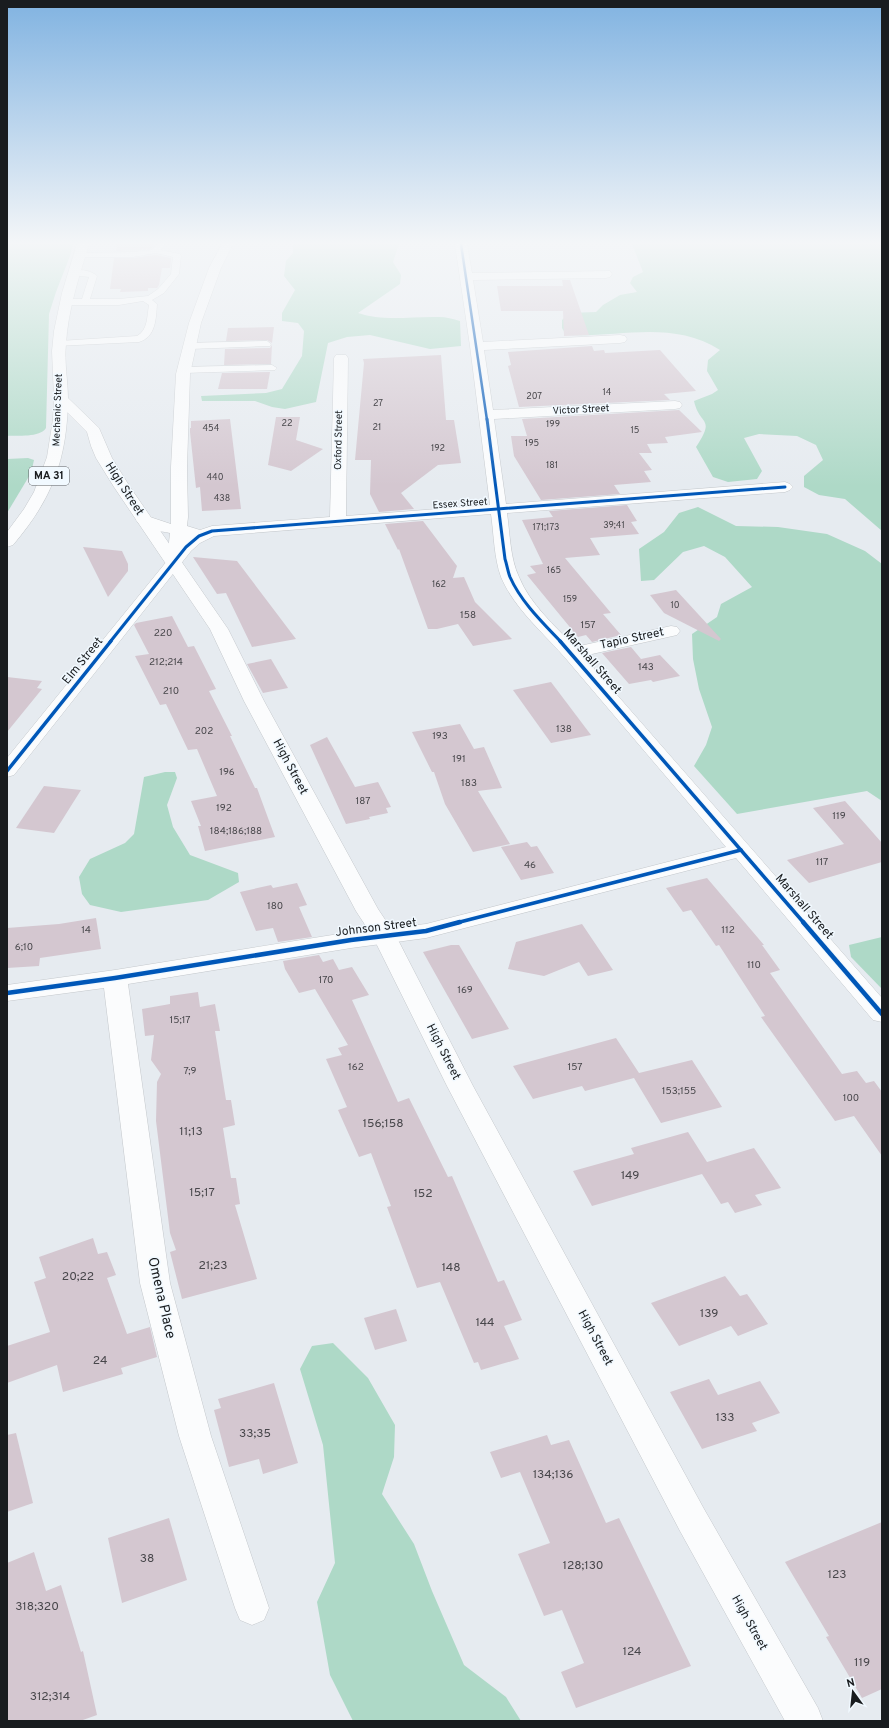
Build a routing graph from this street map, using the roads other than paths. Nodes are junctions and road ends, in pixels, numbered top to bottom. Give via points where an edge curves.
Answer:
1 (61, 325) edge
2 (150, 325) edge
3 (195, 325) edge
4 (474, 325) edge
5 (620, 339) dead end
6 (59, 344) junction
7 (267, 344) dead end
8 (190, 346) junction
9 (478, 346) junction
10 (341, 358) dead end
11 (272, 368) dead end
12 (184, 370) junction
13 (61, 399) junction
14 (675, 405) dead end
15 (486, 415) junction
16 (785, 487) dead end
17 (497, 509) junction
18 (144, 520) junction
19 (338, 522) junction
20 (178, 530) junction
21 (212, 531) junction
22 (7, 542) edge
23 (174, 563) junction
24 (671, 631) dead end
25 (571, 653) junction
26 (7, 771) edge
27 (741, 850) junction
28 (384, 936) junction
29 (115, 978) junction
30 (7, 993) edge
31 (882, 1014) edge
32 (252, 1608) dead end
33 (805, 1721) edge

1 - 6 street, Mechanic Street / MA 31
2 - 6 lane via 146,336 139,339
3 - 8 street
4 - 9 street, Marshall Street
5 - 9 street
6 - 13 street, Mechanic Street / MA 31
7 - 8 lane
8 - 12 street
9 - 15 street, Marshall Street
10 - 19 street, Oxford Street
11 - 12 lane
12 - 20 street
13 - 18 street, High Street via 94,431 104,458
13 - 22 street, Mechanic Street / MA 31 via 58,442 51,473 29,514
14 - 15 street, Victor Street
15 - 17 street, Marshall Street
16 - 17 street, Essex Street
17 - 19 street, Essex Street
17 - 25 street, Marshall Street via 510,577 539,619
18 - 20 street
18 - 23 street, High Street
19 - 21 street, Essex Street
20 - 21 street
20 - 23 street
21 - 23 street, Essex Street via 198,536 187,544
23 - 26 street, Elm Street
23 - 28 street, High Street via 219,629 254,701 367,911
24 - 25 street, Tapio Street
25 - 27 street, Marshall Street
27 - 28 street, Johnson Street via 426,931
27 - 31 street, Marshall Street
28 - 29 street, Johnson Street
28 - 33 street, High Street via 460,1086 692,1520
29 - 30 street, Johnson Street
29 - 32 street, Omena Place via 155,1283 195,1436

